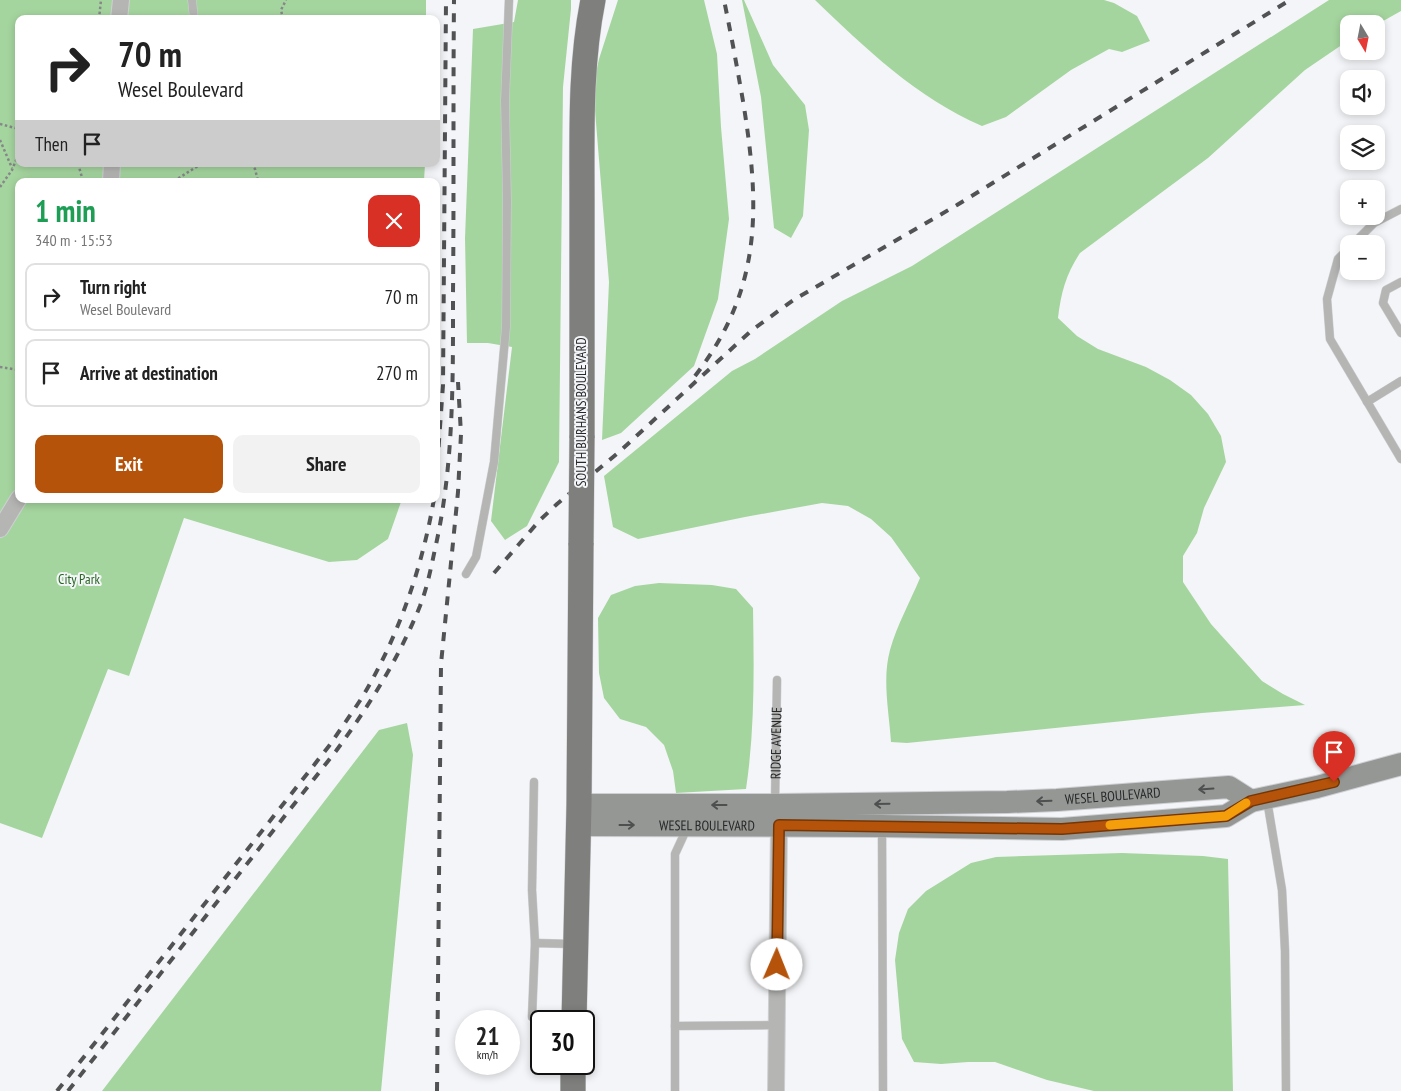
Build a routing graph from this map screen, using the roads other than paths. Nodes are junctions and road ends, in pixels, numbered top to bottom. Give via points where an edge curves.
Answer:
1 (122, 0) edge
2 (192, 0) edge
3 (509, 0) edge
4 (593, 0) edge
5 (120, 15) edge
6 (194, 15) edge
7 (1401, 209) edge
8 (1362, 235) edge
9 (1340, 257) edge
10 (1401, 282) edge
11 (1401, 333) edge
12 (1401, 381) edge
13 (1367, 402) junction
14 (1401, 459) edge
15 (16, 503) edge
16 (0, 529) edge
17 (466, 574) dead end
18 (777, 680) dead end
19 (1401, 764) edge
20 (534, 782) dead end
21 (1259, 799) junction
22 (579, 815) junction
23 (777, 815) junction
24 (689, 825) junction
25 (882, 826) junction
26 (536, 943) junction
27 (576, 944) junction
28 (532, 1010) edge
29 (574, 1010) edge
30 (777, 1025) junction
31 (675, 1026) junction
32 (573, 1075) edge
33 (573, 1091) edge
34 (675, 1091) edge
35 (776, 1091) edge
36 (884, 1091) edge
37 (1286, 1091) edge

1 - 5 street
2 - 6 lane
3 - 17 lane via 505,101 506,327 494,462 476,557
4 - 22 main road, SOUTH BURHANS BOULEVARD, bridge via 582,131
7 - 8 lane via 1374,223
9 - 13 lane via 1327,299 1330,338
10 - 11 lane via 1386,290 1384,304
12 - 13 lane
13 - 14 lane
15 - 16 street
18 - 23 lane, RIDGE AVENUE
19 - 21 main road, WESEL BOULEVARD
20 - 26 lane via 532,890
21 -> 23 main road, WESEL BOULEVARD via 1230,787
21 - 25 main road, WESEL BOULEVARD via 1226,816 1062,829
21 - 37 lane via 1282,890
23 -> 22 main road, WESEL BOULEVARD
22 -> 24 main road, WESEL BOULEVARD
22 - 27 main road, SOUTH BURHANS BOULEVARD
23 - 24 main road, WESEL BOULEVARD
23 - 25 main road, WESEL BOULEVARD
23 - 30 street, RIDGE AVENUE
24 - 31 lane via 675,854
25 - 36 lane
26 - 27 lane
26 - 28 lane
27 - 29 main road, SOUTH BURHANS BOULEVARD
30 - 31 lane
30 - 35 street, RIDGE AVENUE
31 - 34 lane
32 - 33 main road

